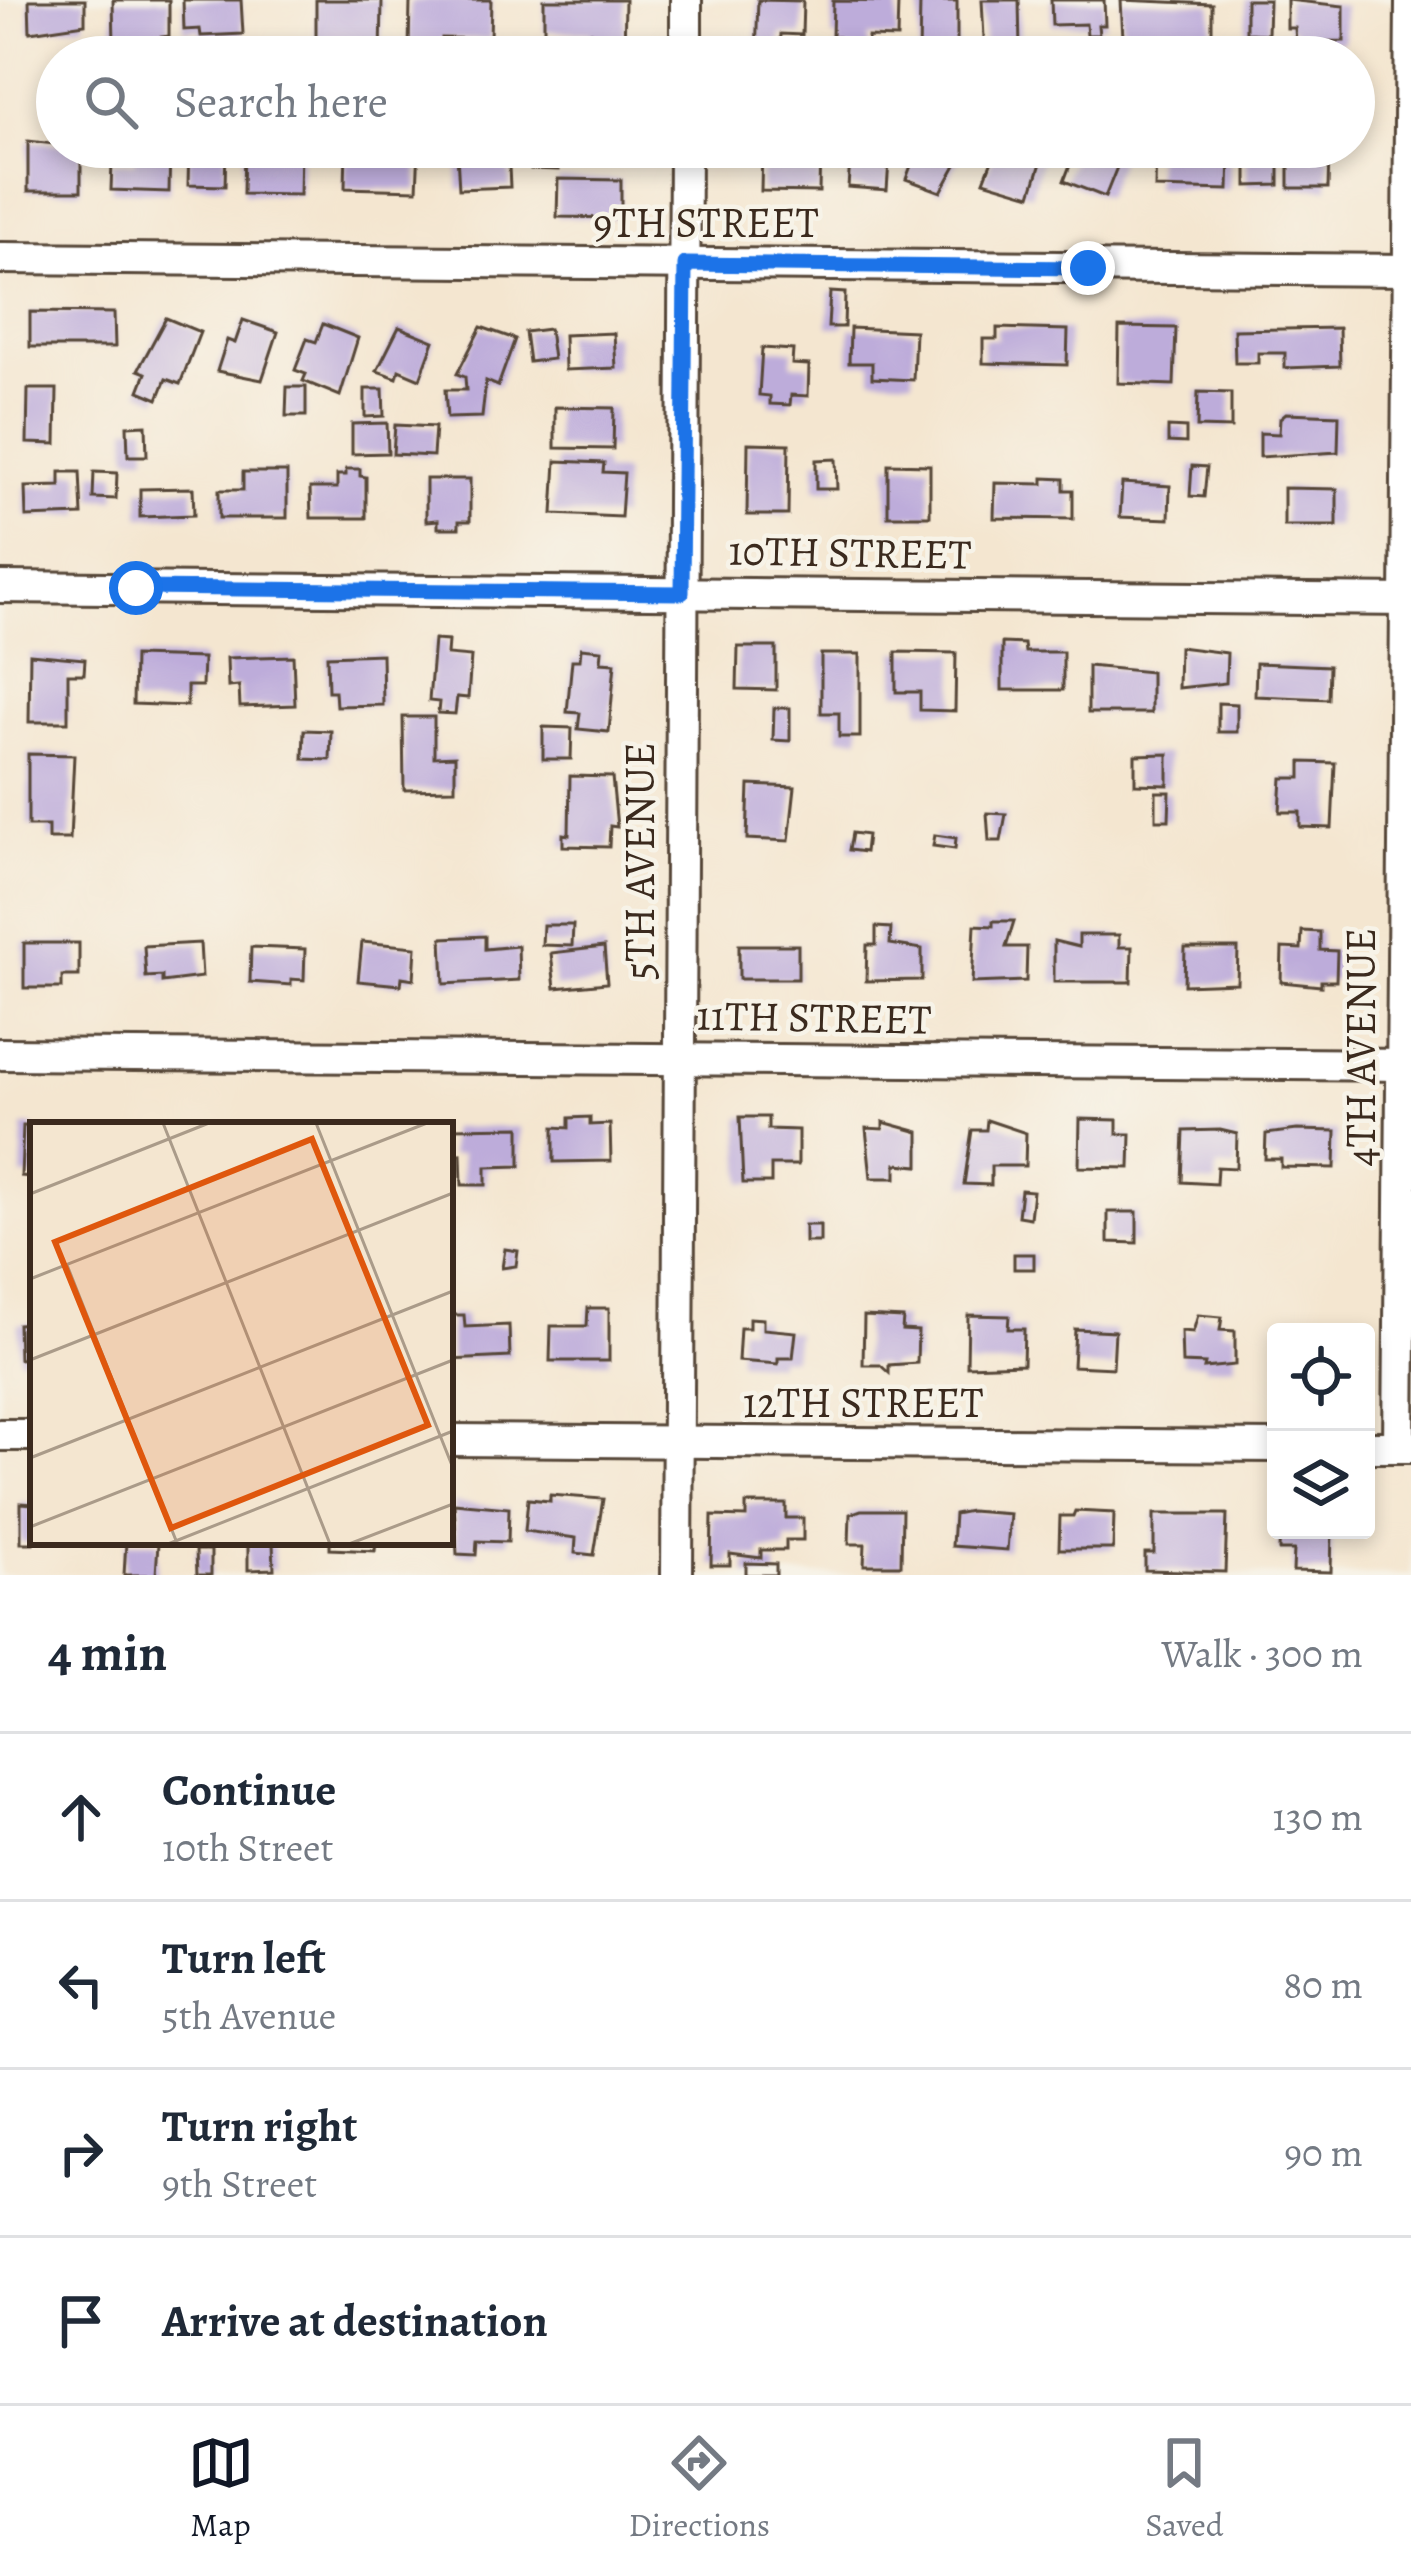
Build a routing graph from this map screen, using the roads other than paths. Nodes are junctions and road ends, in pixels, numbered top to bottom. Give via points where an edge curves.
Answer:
1 (686, 0) edge
2 (1411, 0) edge
3 (686, 36) edge
4 (685, 168) edge
5 (0, 258) edge
6 (685, 264) junction
7 (1410, 270) edge
8 (0, 587) edge
9 (682, 593) junction
10 (1408, 600) edge
11 (0, 1054) edge
12 (680, 1058) junction
13 (1406, 1065) edge
14 (453, 1440) edge
15 (678, 1442) junction
16 (1267, 1447) edge
17 (1405, 1447) edge
18 (677, 1575) edge

1 - 3 street
2 - 7 street, 4TH AVENUE
4 - 6 street, 5TH AVENUE
5 - 6 street, 9TH STREET
6 - 7 street, 9TH STREET
6 - 9 street, 5TH AVENUE
7 - 10 street, 4TH AVENUE
8 - 9 street, 10TH STREET
9 - 10 street, 10TH STREET
9 - 12 street, 5TH AVENUE
10 - 13 street, 4TH AVENUE
11 - 12 street, 11TH STREET
12 - 13 street, 11TH STREET
12 - 15 street, 5TH AVENUE
13 - 17 street, 4TH AVENUE
14 - 15 street, 12TH STREET
15 - 16 street, 12TH STREET
15 - 18 street, 5TH AVENUE

